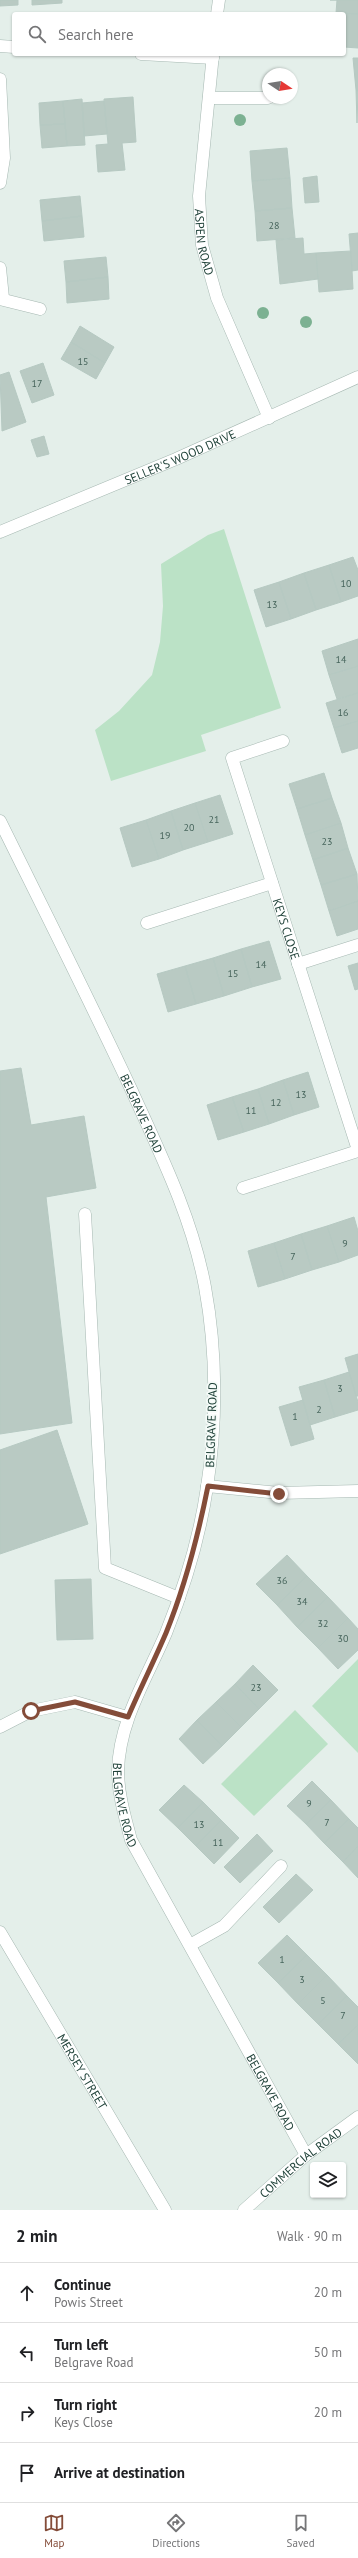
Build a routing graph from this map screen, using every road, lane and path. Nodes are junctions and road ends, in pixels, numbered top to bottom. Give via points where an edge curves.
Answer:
1 (219, 0) edge
2 (217, 12) edge
3 (0, 46) edge
4 (12, 47) edge
5 (213, 56) edge
6 (0, 78) edge
7 (209, 98) junction
8 (262, 98) edge
9 (0, 183) edge
10 (0, 268) edge
11 (1, 299) edge
12 (40, 309) dead end
13 (358, 377) edge
14 (269, 418) junction
15 (0, 532) edge
16 (283, 742) dead end
17 (0, 821) edge
18 (272, 882) junction
19 (147, 923) dead end
20 (358, 945) edge
21 (298, 964) junction
22 (358, 1150) edge
23 (243, 1188) dead end
24 (85, 1214) dead end
25 (208, 1486) junction
26 (358, 1491) edge
27 (179, 1598) junction
28 (128, 1717) junction
29 (0, 1727) edge
30 (281, 1866) dead end
31 (0, 1932) edge
32 (190, 1945) junction
33 (358, 2117) edge
34 (306, 2156) junction
35 (165, 2210) edge
36 (244, 2210) edge

1 - 2 street
3 - 4 street
5 - 7 street, ASPEN ROAD
6 - 9 street via 4,158
7 - 8 street
7 - 14 street, ASPEN ROAD via 199,196 202,245 217,298
10 - 11 street
11 - 12 street
13 - 14 street, SELLER'S WOOD DRIVE
14 - 15 street, SELLER'S WOOD DRIVE
16 - 18 street, KEYS CLOSE via 232,758
17 - 25 street, BELGRAVE ROAD via 121,1069 170,1174 187,1220 204,1287 212,1355 213,1419
18 - 19 street
18 - 21 street, KEYS CLOSE
20 - 21 street
21 - 22 street, KEYS CLOSE
22 - 23 street
24 - 27 street via 105,1568
25 - 26 street via 279,1494
25 - 27 street, BELGRAVE ROAD
27 - 28 street, BELGRAVE ROAD
28 - 29 street via 75,1702 31,1711
28 - 32 street, BELGRAVE ROAD via 118,1769 119,1791 131,1840
30 - 32 street via 224,1926
31 - 35 street, MERSEY STREET
32 - 34 street, BELGRAVE ROAD
33 - 34 street, COMMERCIAL ROAD
34 - 36 street, COMMERCIAL ROAD

